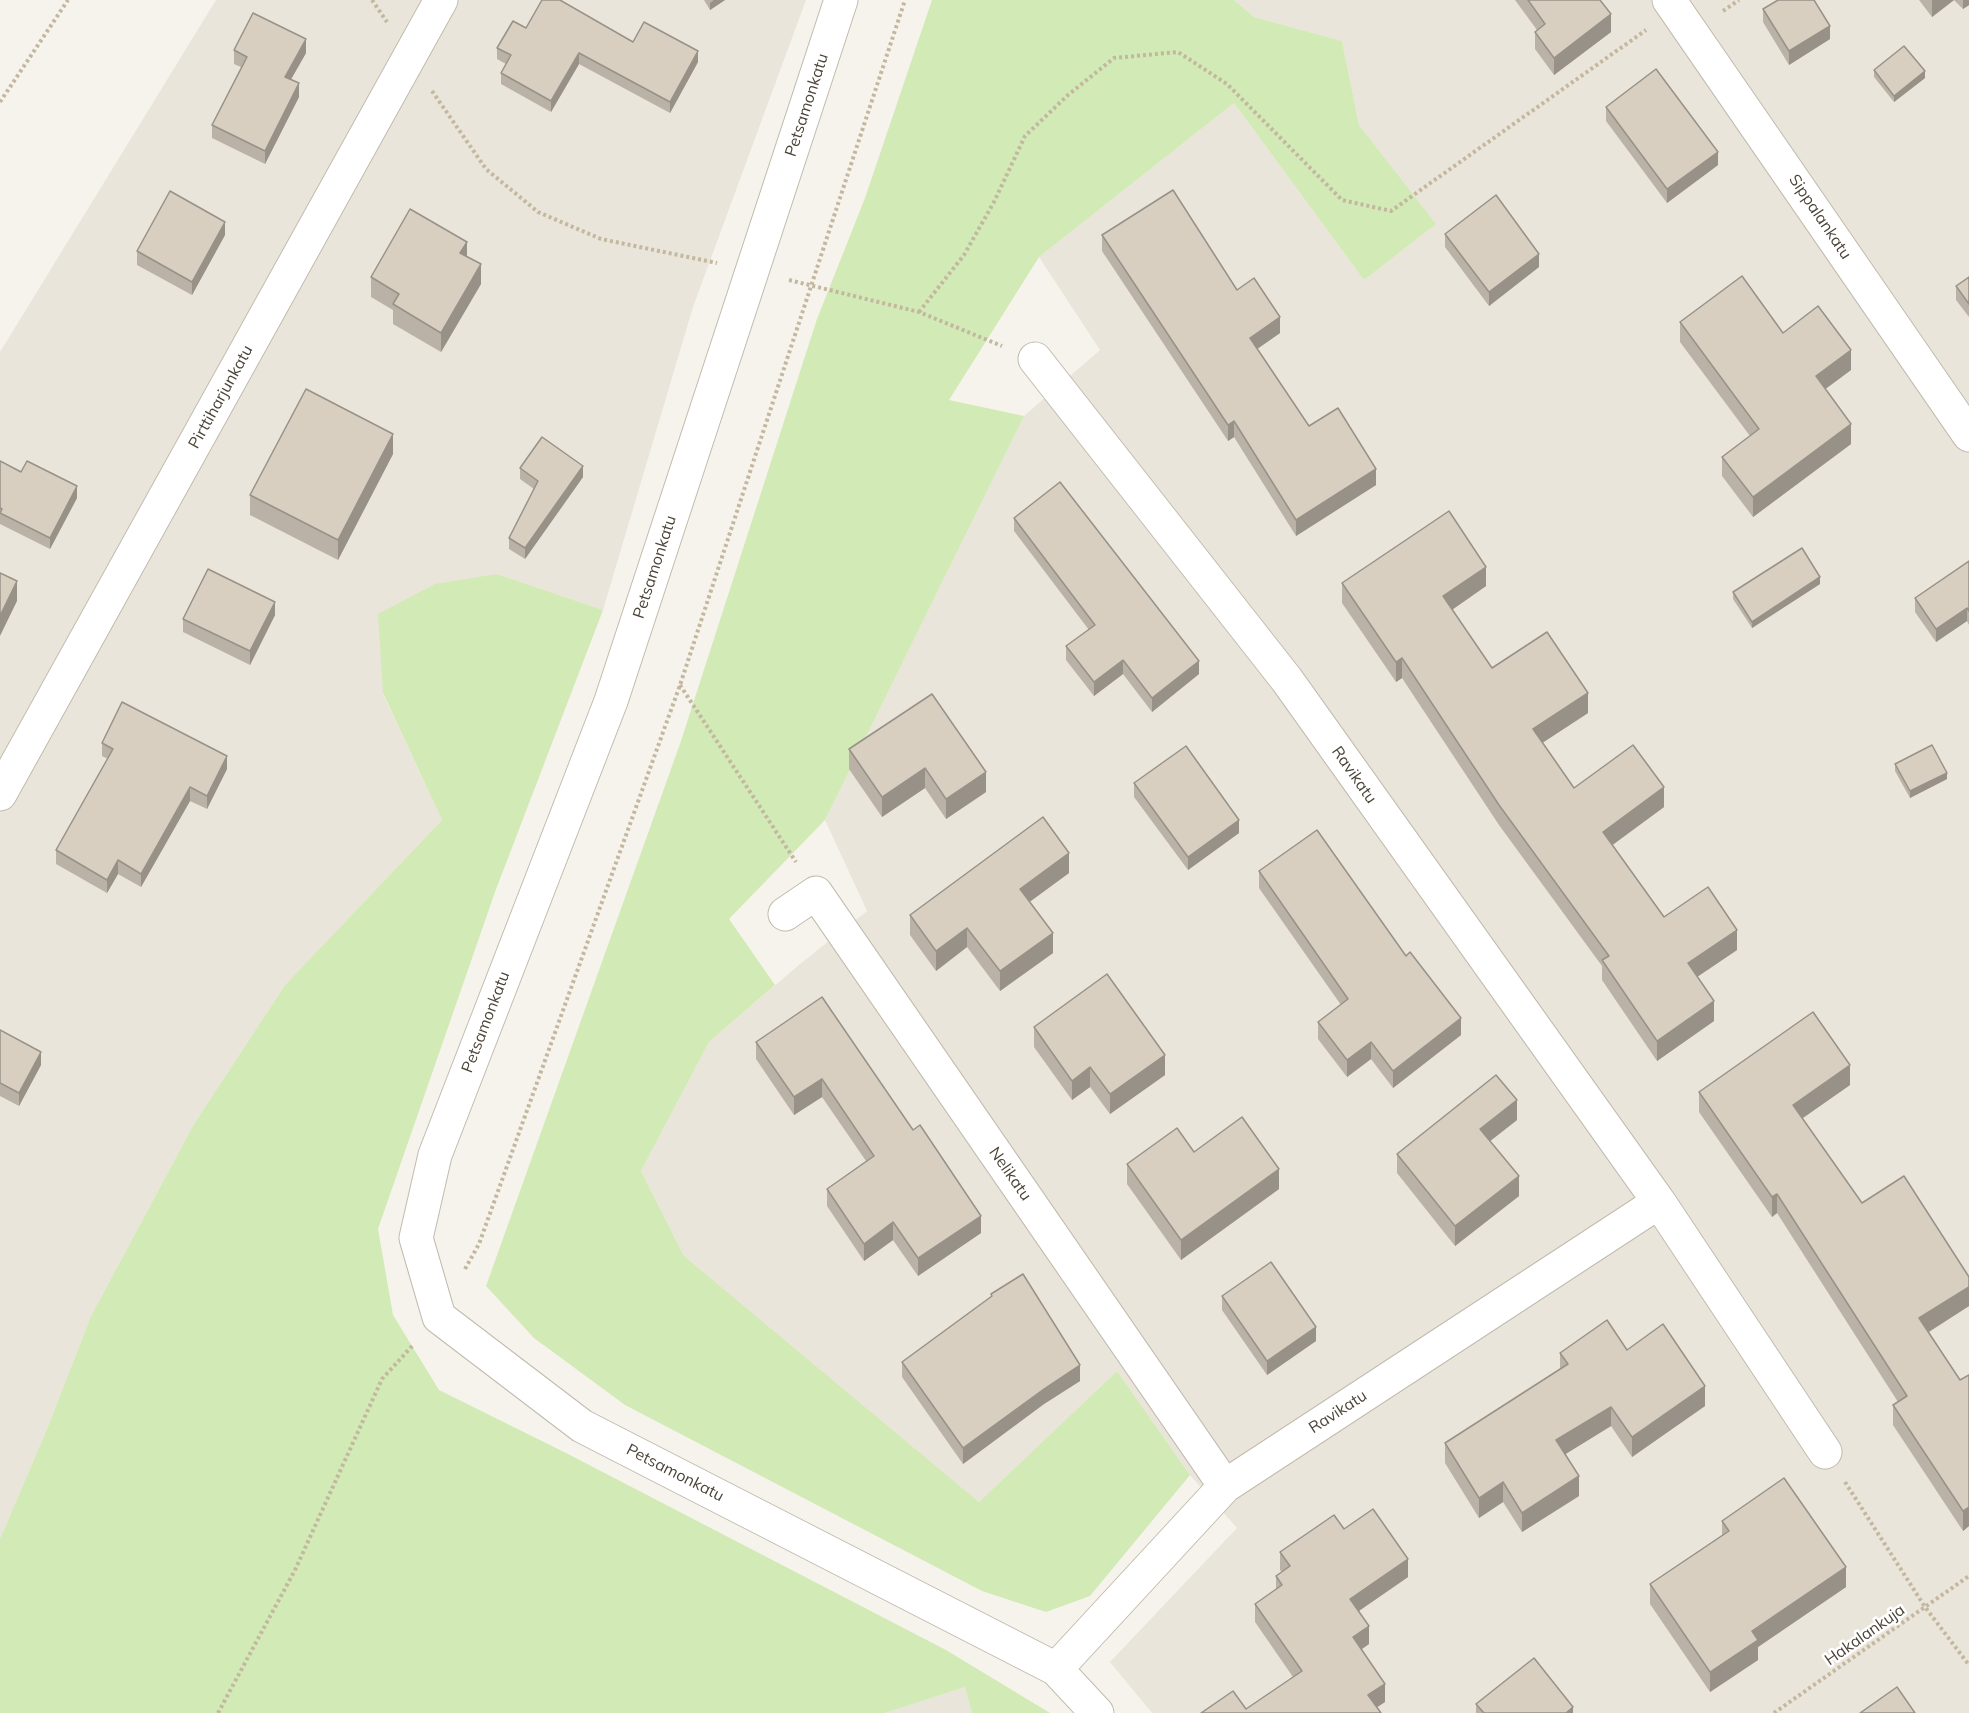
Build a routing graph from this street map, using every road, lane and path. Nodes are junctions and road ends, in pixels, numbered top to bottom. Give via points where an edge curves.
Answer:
1 (68, 0) edge
2 (372, 0) edge
3 (441, 0) edge
4 (841, 0) edge
5 (906, 0) edge
6 (1677, 3) edge
7 (410, 58) junction
8 (0, 102) edge
9 (754, 270) junction
10 (811, 285) junction
11 (919, 312) junction
12 (1035, 359) joint
13 (1969, 435) edge
14 (680, 685) junction
15 (0, 794) edge
16 (816, 893) junction
17 (785, 914) dead end
18 (1659, 1203) junction
19 (439, 1317) junction
20 (1825, 1452) joint
21 (1225, 1486) junction
22 (1969, 1576) edge
23 (1925, 1607) junction
24 (1969, 1665) edge
25 (1056, 1669) junction
26 (218, 1713) edge
27 (1097, 1713) edge
28 (1773, 1713) edge

1 - 8 path
2 - 7 path
3 - 7 street, Pirttiharjunkatu
4 - 9 street, Petsamonkatu
5 - 10 path
6 - 11 path via 1391,211 1342,200 1227,84 1178,52 1114,58 1025,136 964,255
6 - 13 street, Sippalankatu
7 - 9 path via 486,169 538,212 601,239
7 - 15 street, Pirttiharjunkatu
9 - 19 street, Petsamonkatu via 611,701 435,1155 416,1238
10 - 11 path
10 - 14 path
11 - 12 path
12 - 18 street, Ravikatu via 1287,680
14 - 16 path
14 - 19 path via 479,1244
16 - 17 street
16 - 21 street, Nelikatu
18 - 20 street, Ravikatu
18 - 21 street, Ravikatu
19 - 25 street, Petsamonkatu via 582,1426
19 - 26 path via 382,1379 295,1570
20 - 23 path
21 - 25 street, Ravikatu
22 - 23 path, Hakalankuja
23 - 24 path
23 - 28 path, Hakalankuja
25 - 27 street, Petsamonkatu

